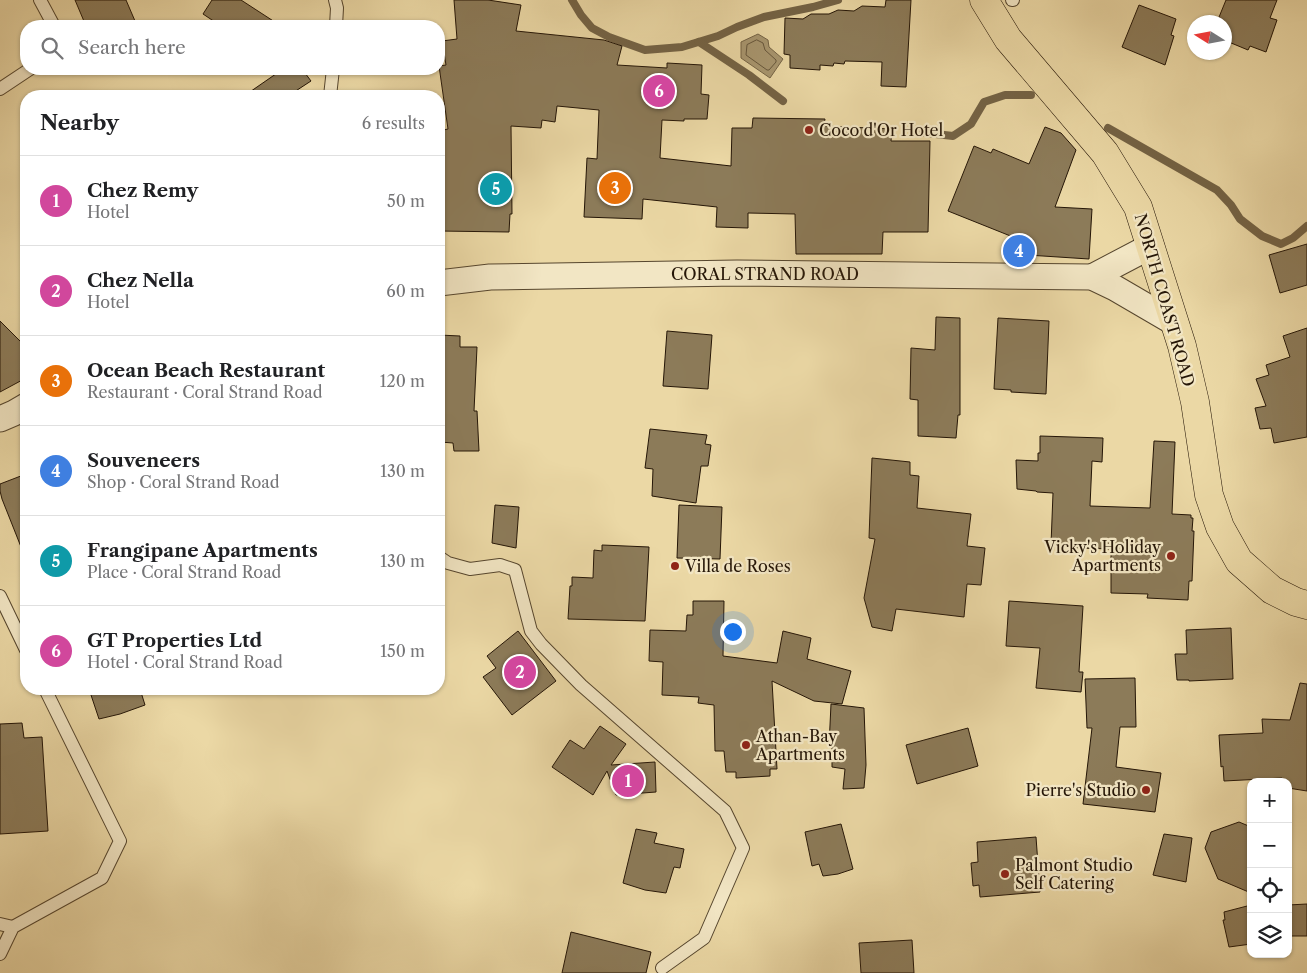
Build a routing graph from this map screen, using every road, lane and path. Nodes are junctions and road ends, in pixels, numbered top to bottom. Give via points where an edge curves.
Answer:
1 (40, 0) edge
2 (335, 0) edge
3 (984, 0) edge
4 (51, 20) edge
5 (336, 20) edge
6 (21, 75) edge
7 (333, 75) edge
8 (0, 90) edge
9 (331, 90) edge
10 (1151, 246) junction
11 (1092, 277) junction
12 (445, 282) edge
13 (1176, 323) junction
14 (20, 410) edge
15 (0, 419) edge
16 (445, 561) edge
17 (0, 596) edge
18 (1307, 605) edge
19 (20, 638) edge
20 (48, 695) edge
21 (0, 924) edge
22 (13, 927) junction
23 (0, 954) edge
24 (662, 968) dead end

1 - 4 lane
2 - 5 lane
3 - 10 main road, NORTH COAST ROAD via 1008,40 1105,154 1138,207
6 - 8 lane
7 - 9 lane
10 - 11 street, CORAL STRAND ROAD
10 - 13 main road, NORTH COAST ROAD
11 - 12 street, CORAL STRAND ROAD via 737,273 490,277
11 - 13 street, CORAL STRAND ROAD
13 - 18 main road, NORTH COAST ROAD via 1195,402 1209,495 1220,527 1239,561 1272,590
14 - 15 street
16 - 24 lane via 470,569 500,565 516,570 531,631 541,644 582,685 725,811 743,848 704,938
17 - 19 lane
20 - 22 lane via 120,841 102,878
21 - 22 lane
22 - 23 lane

